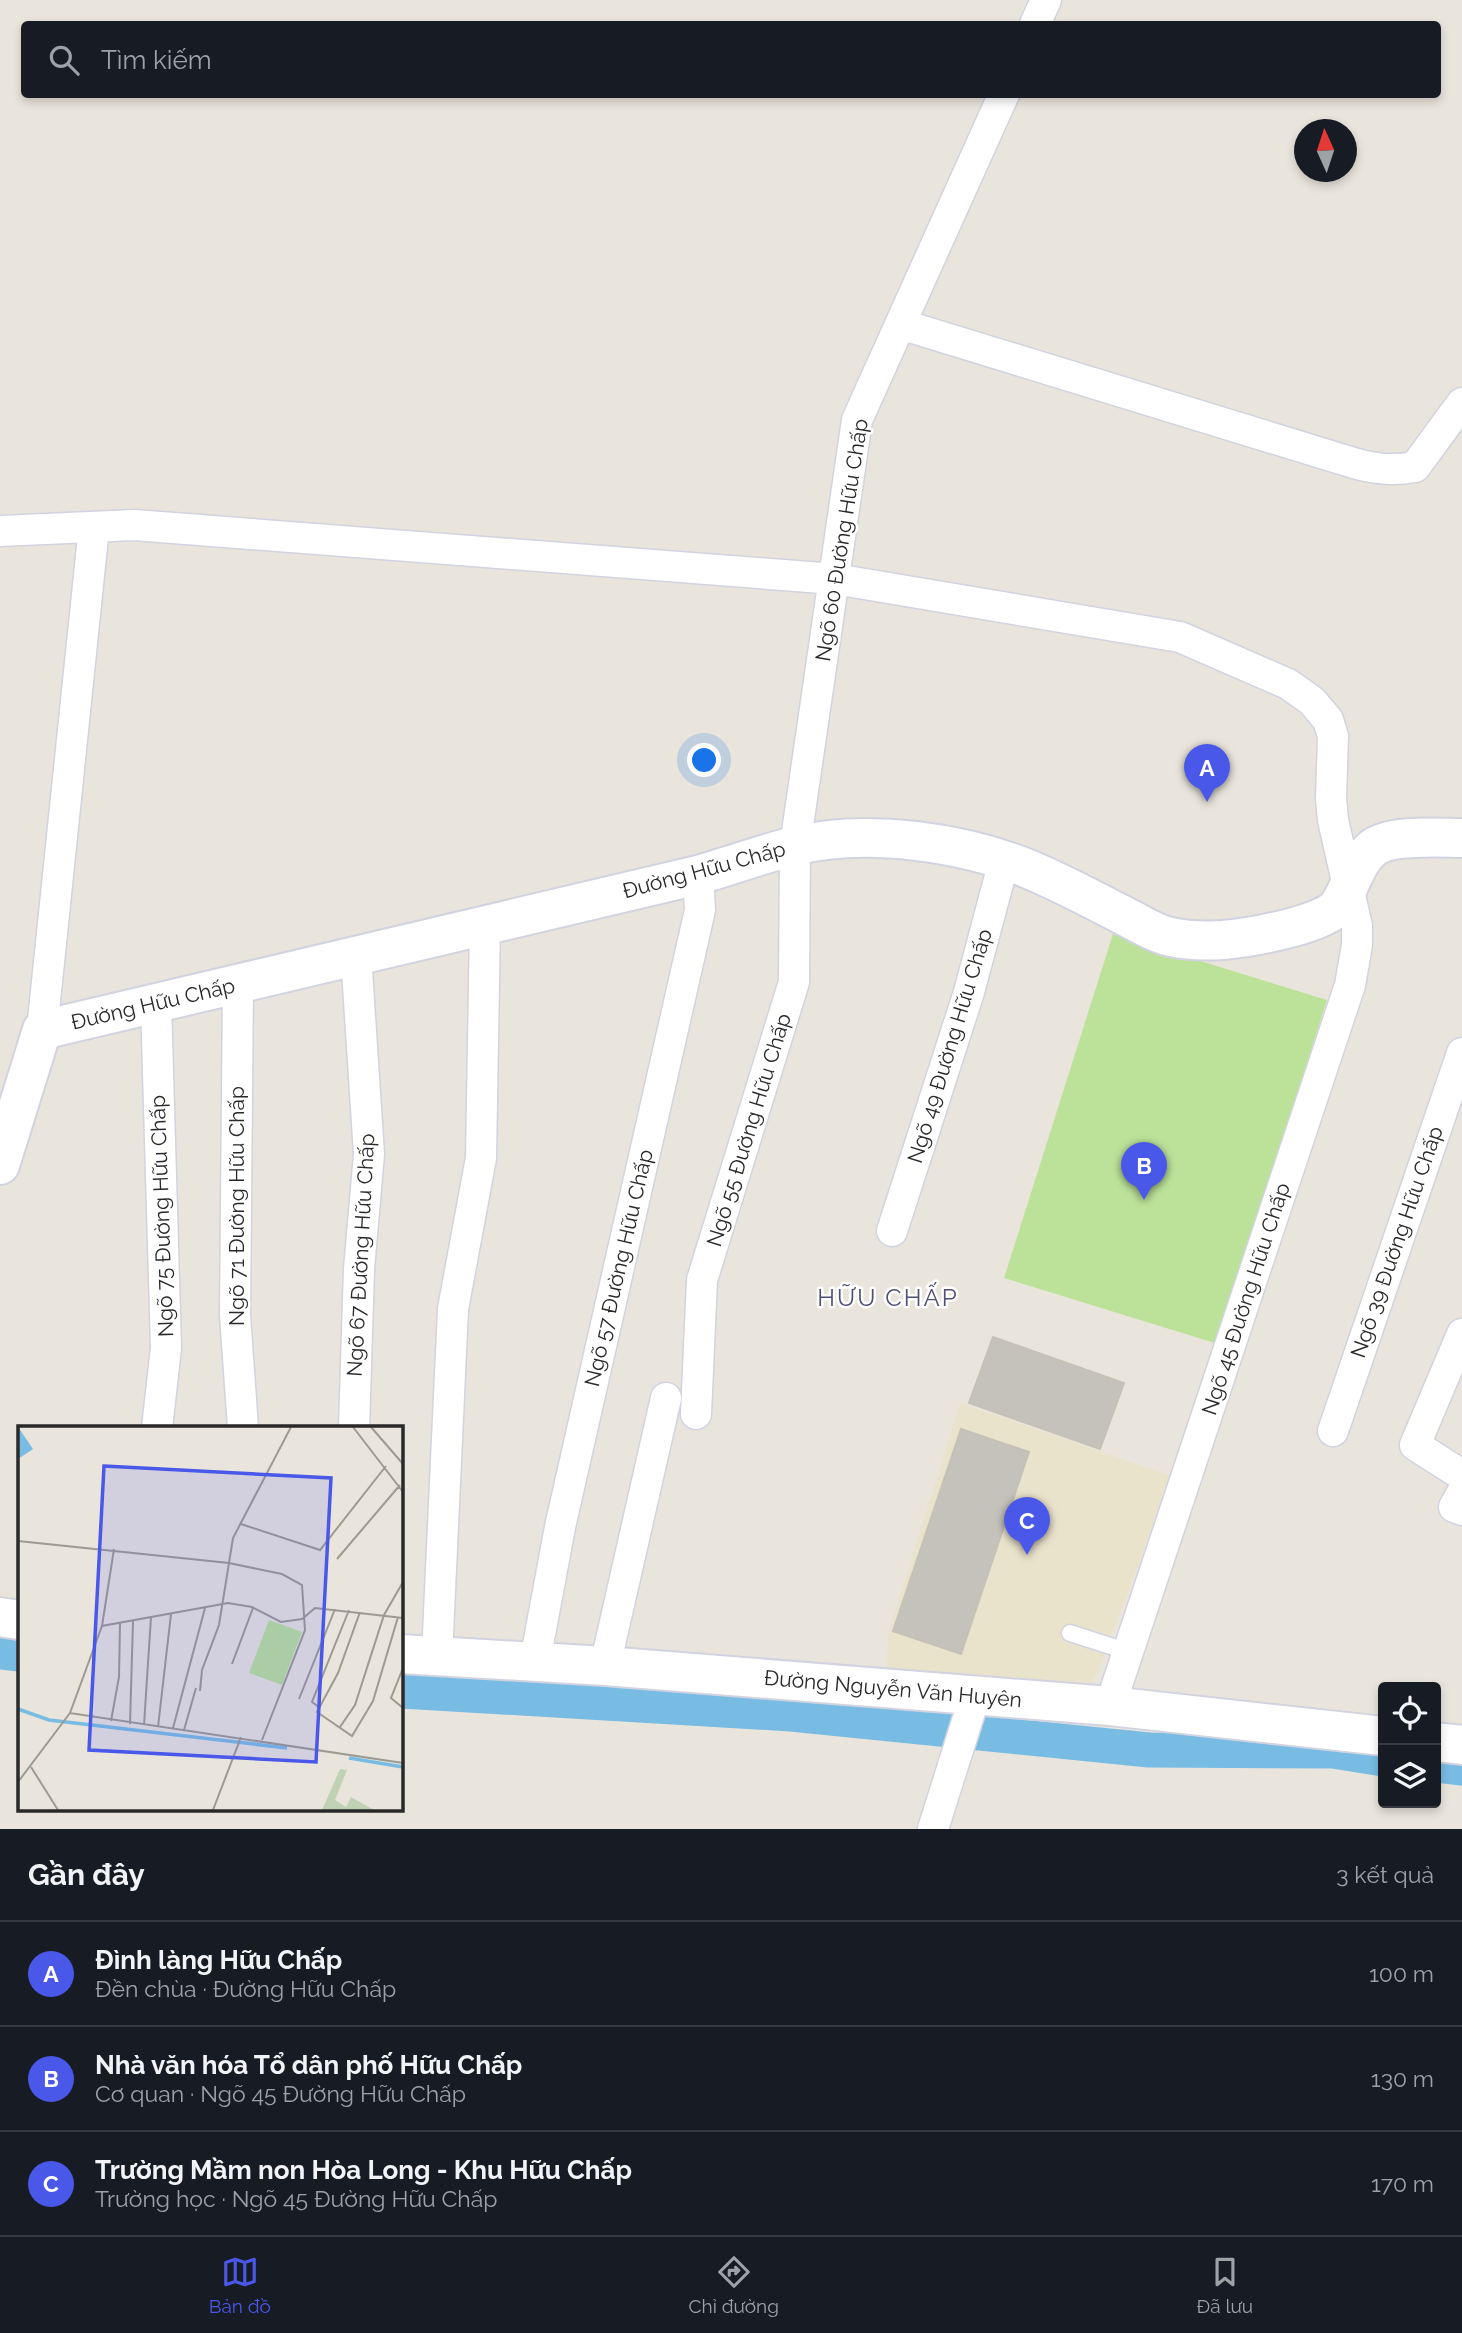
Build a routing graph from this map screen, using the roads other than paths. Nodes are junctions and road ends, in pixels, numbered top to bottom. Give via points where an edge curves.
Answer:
1 (1046, 0) edge
2 (1036, 21) edge
3 (1002, 98) edge
4 (900, 324) junction
5 (1462, 403) edge
6 (94, 527) junction
7 (0, 531) edge
8 (835, 579) junction
9 (1462, 838) edge
10 (796, 845) junction
11 (1004, 861) junction
12 (698, 875) junction
13 (1347, 888) junction
14 (485, 925) junction
15 (356, 955) junction
16 (238, 984) junction
17 (156, 1003) junction
18 (42, 1030) junction
19 (1462, 1053) edge
20 (0, 1165) edge
21 (892, 1231) dead end
22 (1462, 1334) edge
23 (666, 1398) dead end
24 (696, 1414) dead end
25 (157, 1426) edge
26 (243, 1426) edge
27 (354, 1426) edge
28 (1333, 1431) dead end
29 (1462, 1475) edge
30 (1462, 1493) edge
31 (1462, 1510) edge
32 (0, 1617) edge
33 (18, 1620) edge
34 (1070, 1633) dead end
35 (1129, 1652) junction
36 (419, 1655) edge
37 (535, 1661) junction
38 (605, 1666) junction
39 (975, 1697) junction
40 (1110, 1706) junction
41 (1378, 1735) edge
42 (1441, 1743) edge
43 (1462, 1745) edge
44 (933, 1829) edge

1 - 2 street
3 - 4 street, Ngõ 60 Đường Hữu Chấp
4 - 5 street via 1384,470 1415,467
4 - 8 street, Ngõ 60 Đường Hữu Chấp via 857,420
6 - 7 street, Ngõ 45 Đường Hữu Chấp
6 - 8 street, Ngõ 45 Đường Hữu Chấp via 134,525
6 - 18 street
8 - 10 street, Ngõ 60 Đường Hữu Chấp
8 - 13 street, Ngõ 45 Đường Hữu Chấp via 1180,636 1288,684 1312,701 1331,728 1333,820
9 - 13 street, Đường Hữu Chấp via 1383,843 1362,861
10 - 11 street, Đường Hữu Chấp via 891,838
10 - 12 street, Đường Hữu Chấp
10 - 24 street, Ngõ 55 Đường Hữu Chấp via 794,982 702,1280
11 - 13 street, Đường Hữu Chấp via 1032,870 1167,937 1192,941 1237,938 1326,917
11 - 21 street, Ngõ 49 Đường Hữu Chấp via 969,992
12 - 14 street, Đường Hữu Chấp
12 - 37 street, Ngõ 57 Đường Hữu Chấp via 700,910 560,1527
13 - 35 street, Ngõ 45 Đường Hữu Chấp via 1357,926 1350,985
14 - 15 street, Đường Hữu Chấp
14 - 36 street via 481,1158 453,1309
15 - 16 street, Đường Hữu Chấp
15 - 27 street, Ngõ 67 Đường Hữu Chấp via 369,1154 359,1269
16 - 17 street, Đường Hữu Chấp
16 - 26 street, Ngõ 71 Đường Hữu Chấp via 235,1314
17 - 18 street, Đường Hữu Chấp
17 - 25 street, Ngõ 75 Đường Hữu Chấp via 166,1348
18 - 20 street, Đường Hữu Chấp
19 - 28 street, Ngõ 39 Đường Hữu Chấp
22 - 29 street via 1415,1445
23 - 38 street
30 - 31 street via 1454,1507
32 - 33 street
34 - 35 lane
35 - 40 street, Ngõ 45 Đường Hữu Chấp
36 - 37 street, Đường Nguyễn Văn Huyên
37 - 38 street, Đường Nguyễn Văn Huyên
38 - 39 street, Đường Nguyễn Văn Huyên
39 - 40 street, Đường Nguyễn Văn Huyên
39 - 44 street
40 - 41 street, Đường Nguyễn Văn Huyên
42 - 43 street

